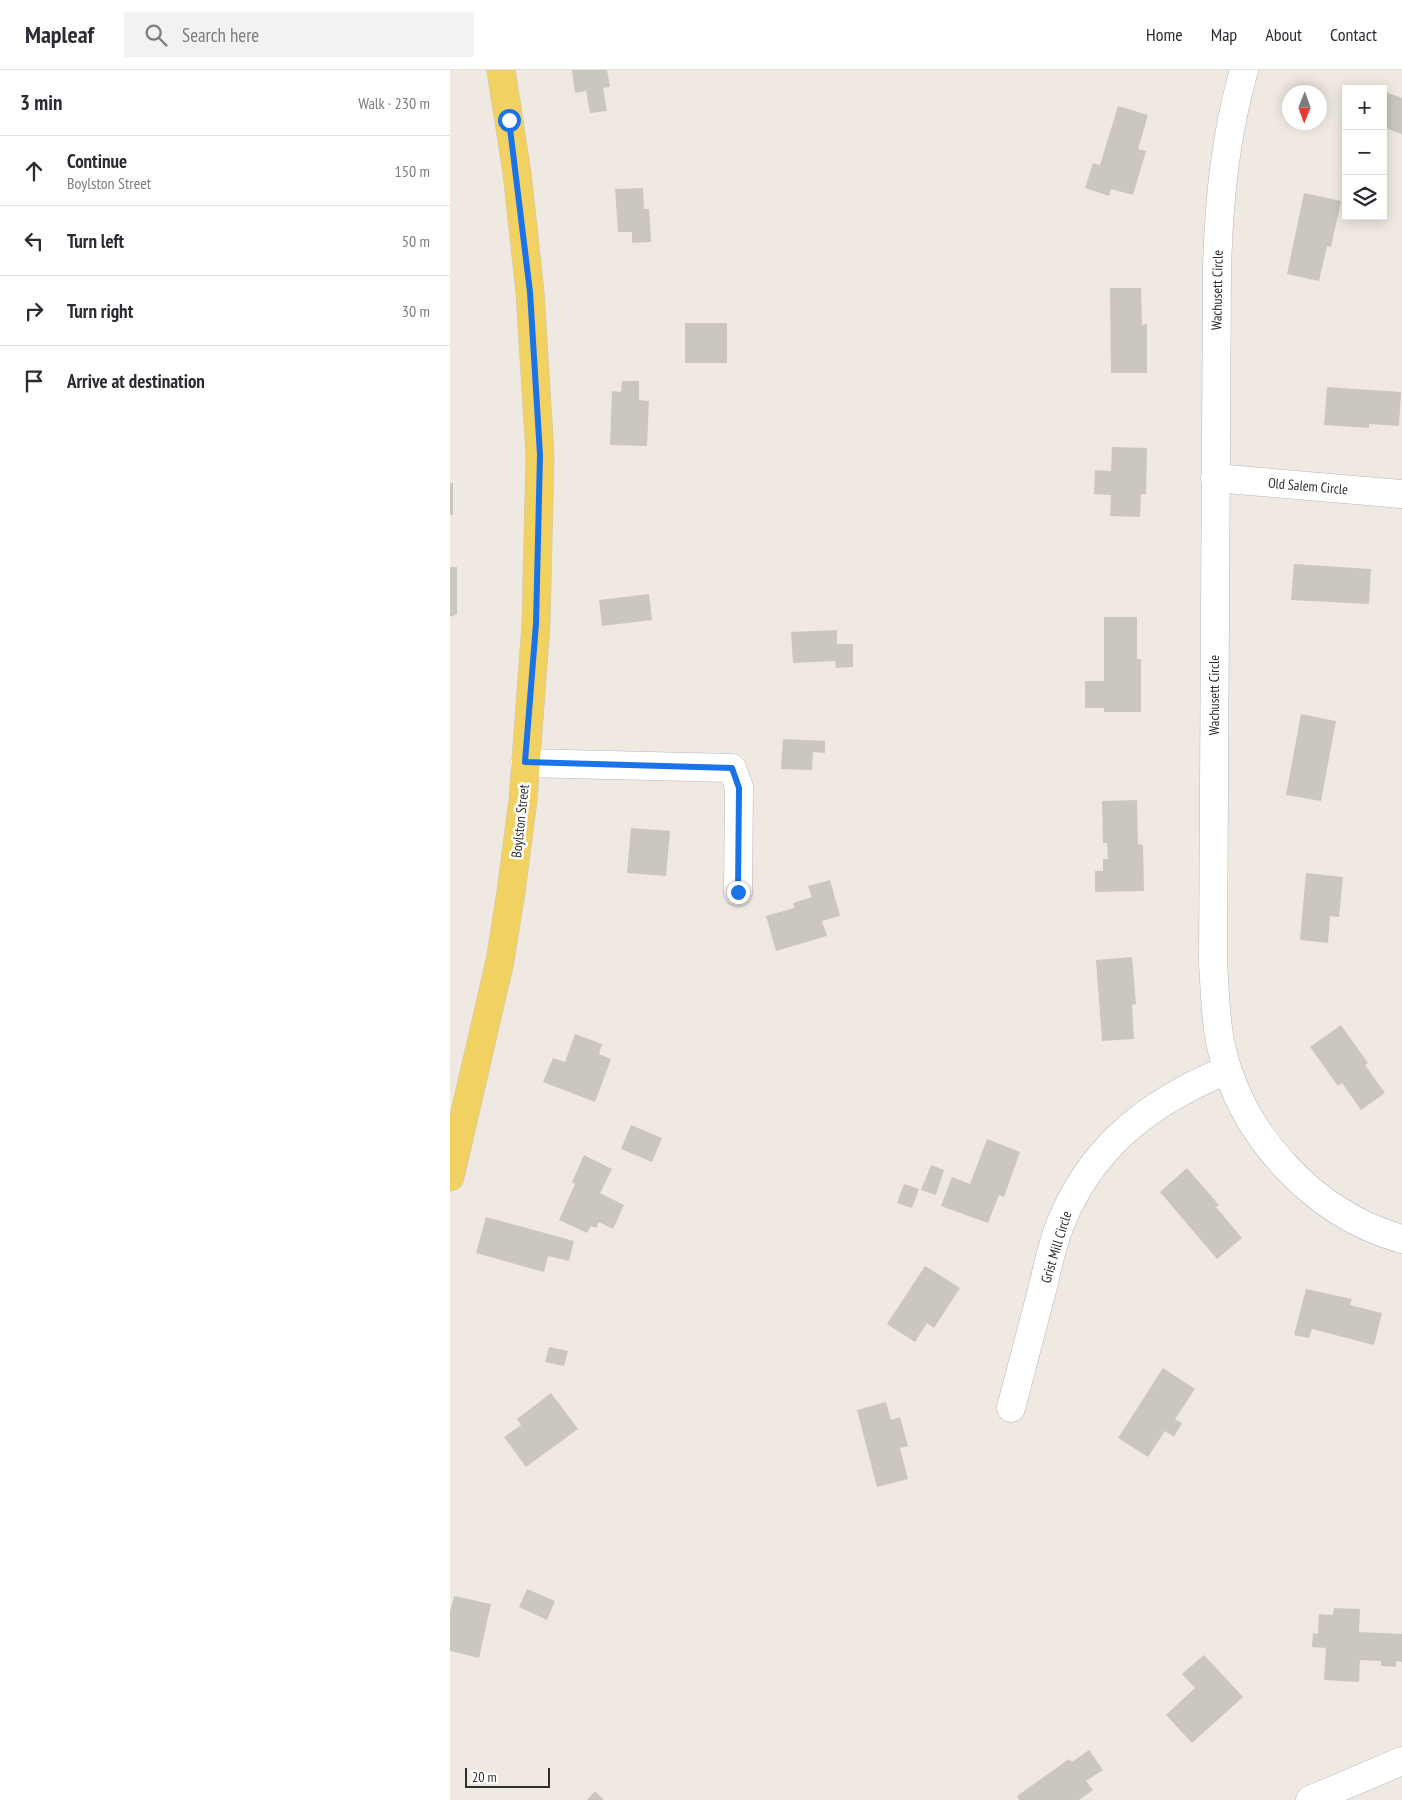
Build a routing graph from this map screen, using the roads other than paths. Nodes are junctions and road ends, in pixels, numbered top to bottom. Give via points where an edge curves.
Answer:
1 (501, 70) edge
2 (1244, 70) edge
3 (1214, 478) junction
4 (1402, 494) edge
5 (525, 762) junction
6 (738, 892) dead end
7 (1227, 1070) junction
8 (450, 1177) edge
9 (1402, 1239) edge
10 (1011, 1408) dead end
11 (1402, 1761) edge
12 (1310, 1800) edge

1 - 5 main road, Boylston Street via 527,265 540,455 536,630
2 - 3 street, Wachusett Circle via 1227,137 1220,193
3 - 4 street, Old Salem Circle
3 - 7 street, Wachusett Circle via 1213,963 1216,1014
5 - 6 street via 732,768 739,788
5 - 8 main road, Boylston Street via 514,875 501,952
7 - 9 street, Wachusett Circle via 1250,1120 1271,1150 1302,1183 1347,1215
7 - 10 street, Grist Mill Circle via 1188,1087 1147,1112 1110,1144 1081,1182 1059,1226
11 - 12 street

